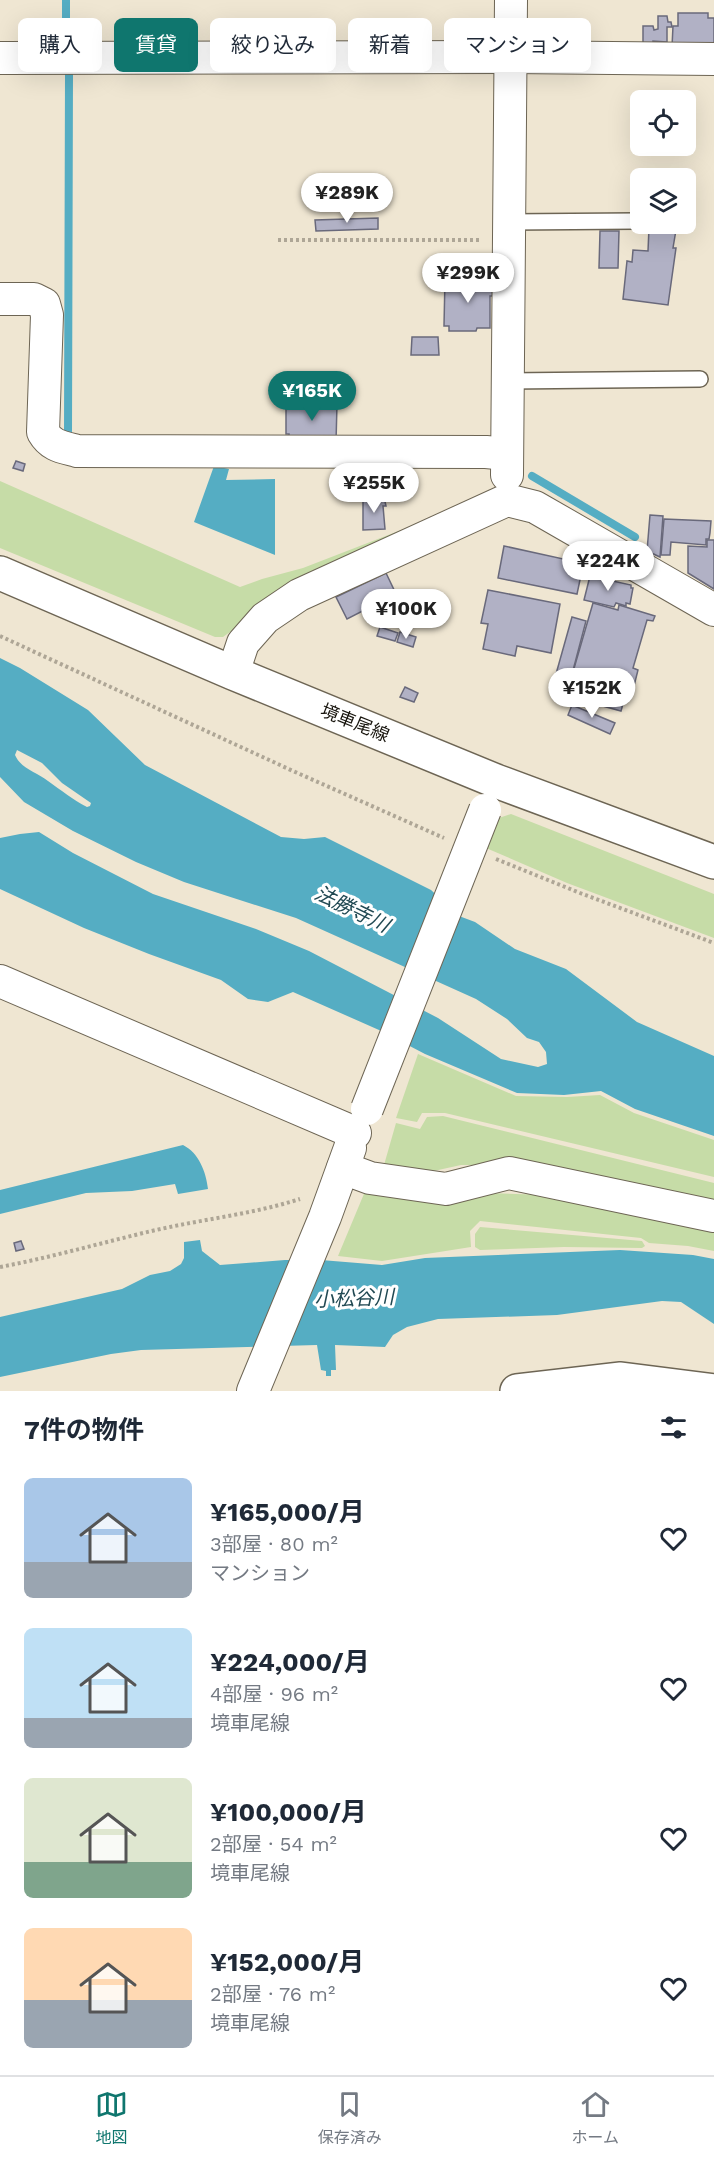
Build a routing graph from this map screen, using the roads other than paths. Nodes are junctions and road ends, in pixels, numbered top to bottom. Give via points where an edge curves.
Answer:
1 (511, 0) edge
2 (511, 18) edge
3 (444, 57) edge
4 (0, 58) edge
5 (591, 58) edge
6 (714, 59) edge
7 (511, 72) edge
8 (630, 221) edge
9 (509, 230) junction
10 (0, 299) edge
11 (700, 379) dead end
12 (508, 381) junction
13 (507, 454) junction
14 (507, 500) junction
15 (0, 573) edge
16 (714, 610) edge
17 (233, 673) junction
18 (490, 796) junction
19 (714, 862) edge
20 (6, 986) edge
21 (361, 1121) junction
22 (334, 1191) junction
23 (714, 1216) edge
24 (612, 1386) edge
25 (254, 1390) edge
26 (517, 1391) edge
27 (714, 1391) edge

1 - 2 street
3 - 4 street
5 - 6 street
7 - 9 street
8 - 9 lane
9 - 12 street
10 - 13 street via 34,299 44,304 47,315 43,432 56,446 77,451
11 - 12 lane
12 - 13 street
13 - 14 street
14 - 16 street via 535,507
14 - 17 street via 299,595 265,618 243,643
15 - 17 main road, 境車尾線
17 - 18 main road, 境車尾線
18 - 19 main road, 境車尾線
18 - 21 street, bridge
20 - 21 street
21 - 22 street
22 - 23 street via 370,1178 446,1189 509,1173
22 - 25 street
24 - 26 main road
24 - 27 main road via 621,1379

